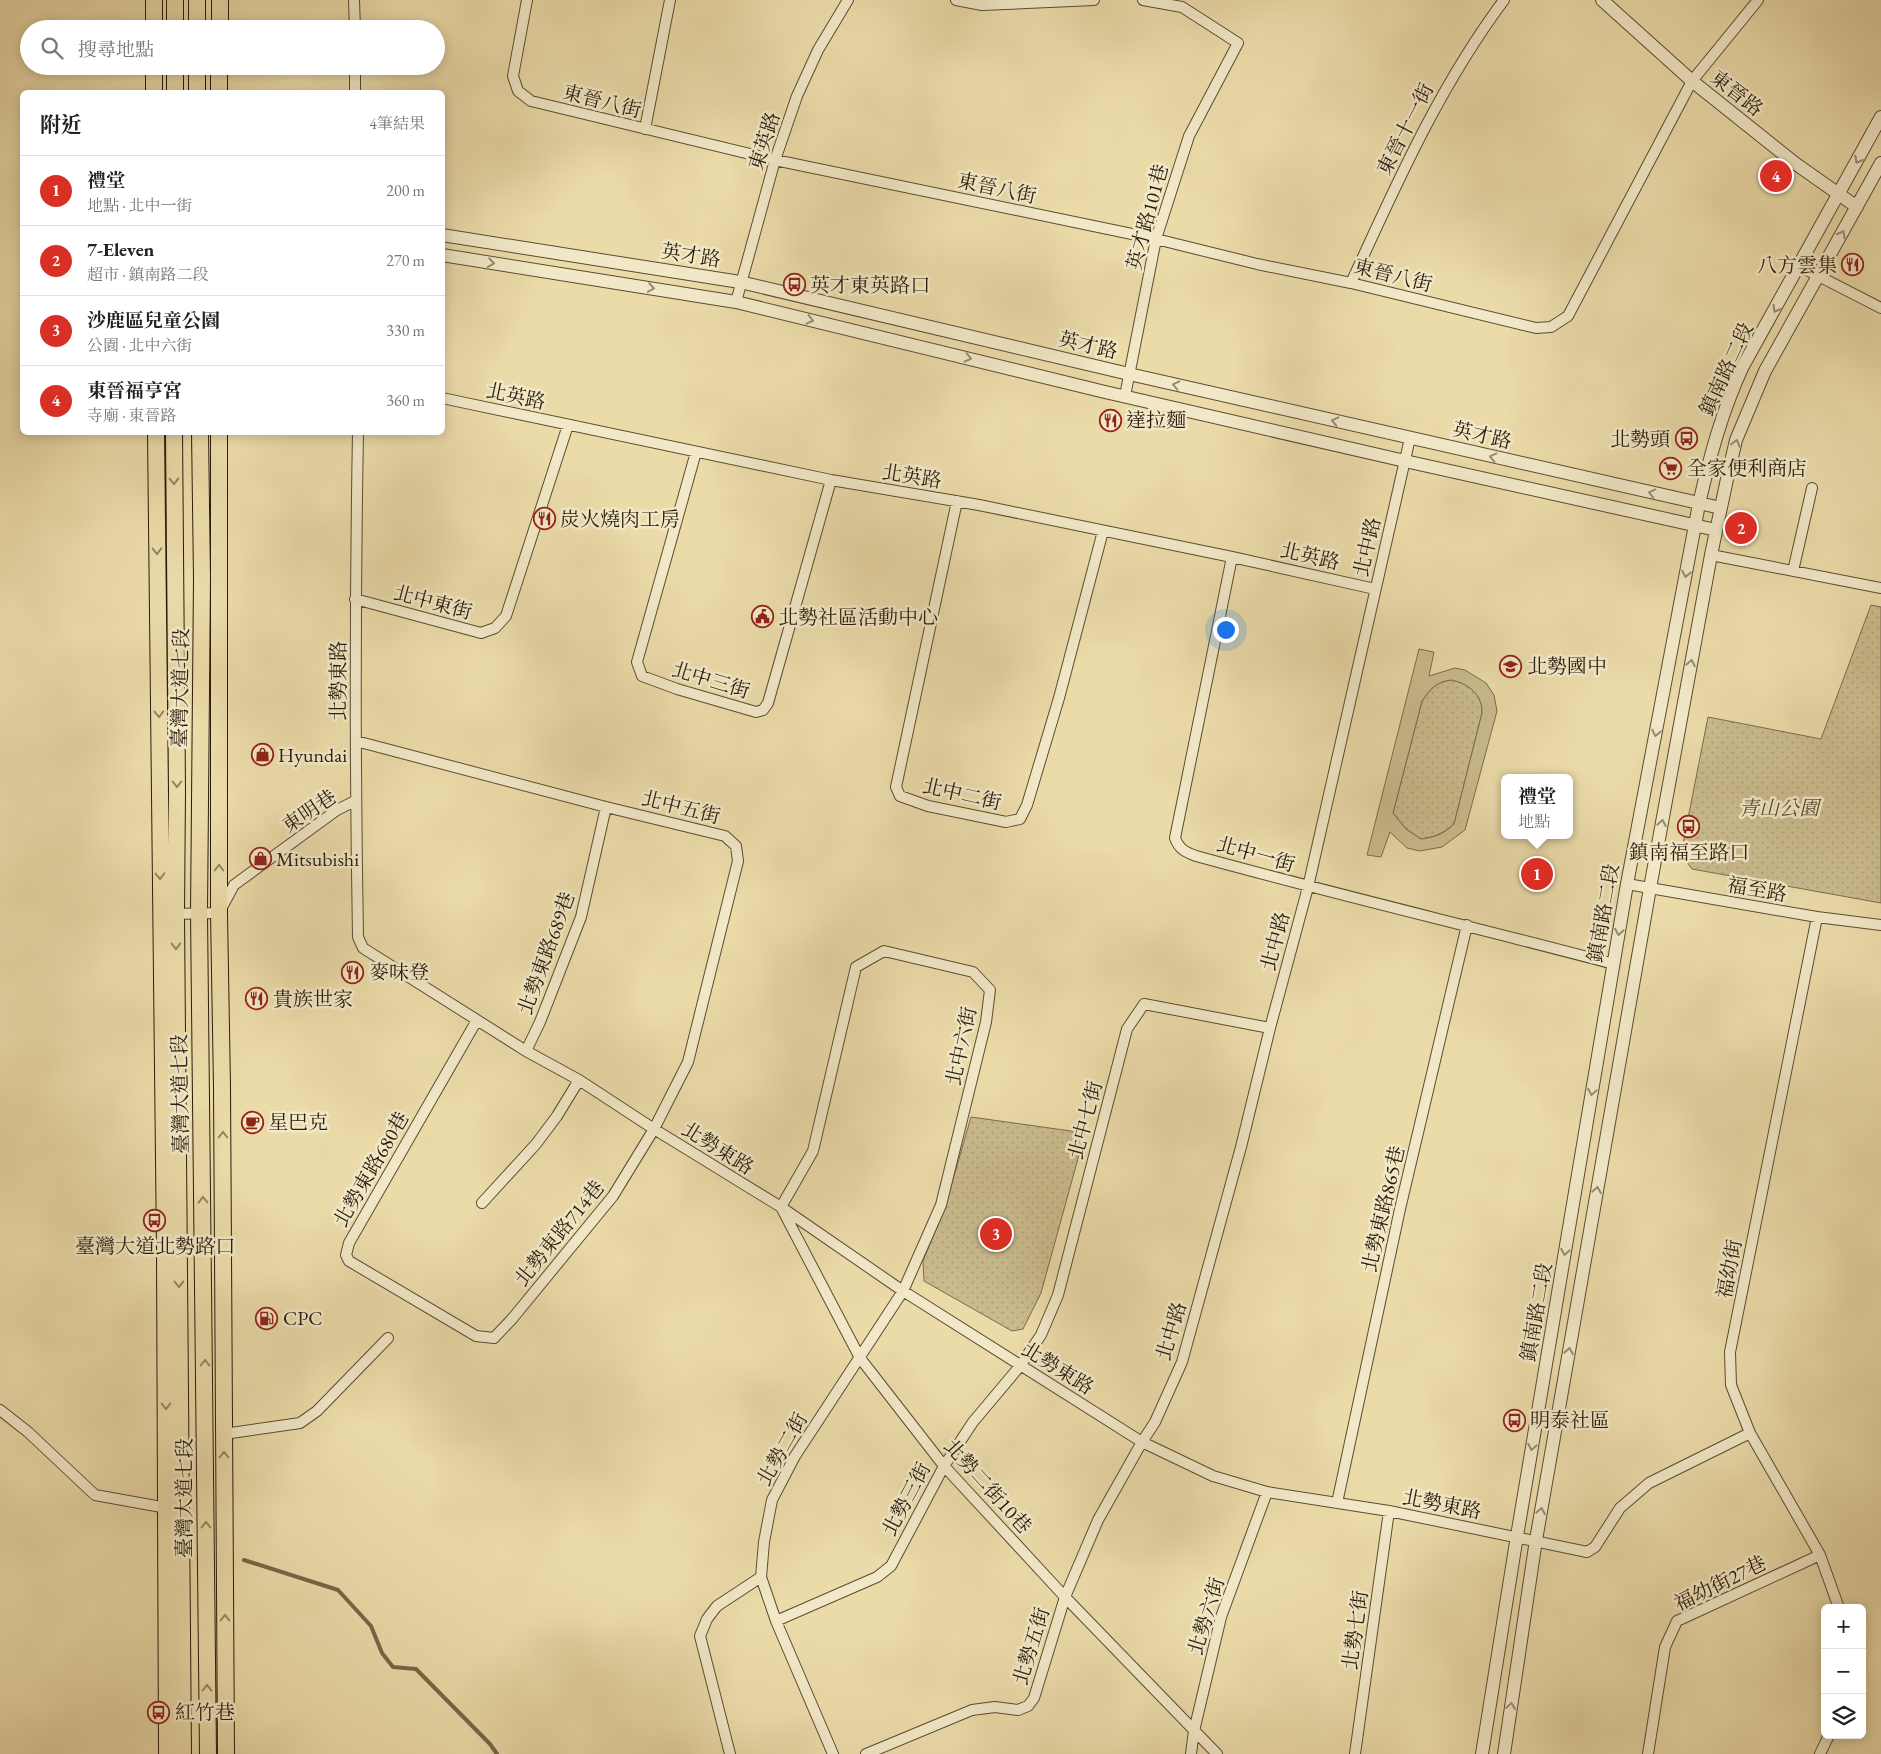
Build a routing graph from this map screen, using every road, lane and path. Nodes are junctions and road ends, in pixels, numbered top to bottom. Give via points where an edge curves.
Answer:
1 (154, 0) edge
2 (175, 0) edge
3 (197, 0) edge
4 (220, 0) edge
5 (354, 0) edge
6 (527, 0) edge
7 (670, 0) edge
8 (848, 0) edge
9 (956, 0) edge
10 (1094, 0) edge
11 (1143, 0) edge
12 (1504, 0) edge
13 (1602, 0) edge
14 (1758, 0) edge
15 (154, 20) edge
16 (175, 20) edge
17 (197, 20) edge
18 (220, 20) edge
19 (354, 20) edge
20 (154, 75) edge
21 (175, 75) edge
22 (197, 75) edge
23 (219, 75) edge
24 (355, 75) edge
25 (1692, 81) junction
26 (154, 90) edge
27 (175, 90) edge
28 (197, 90) edge
29 (219, 90) edge
30 (355, 90) edge
31 (1881, 117) edge
32 (644, 129) junction
33 (775, 160) junction
34 (1881, 163) edge
35 (1839, 194) junction
36 (1857, 207) junction
37 (445, 235) edge
38 (1156, 239) junction
39 (445, 255) edge
40 (1800, 266) junction
41 (1818, 277) junction
42 (740, 282) junction
43 (1351, 283) junction
44 (736, 302) junction
45 (1881, 308) edge
46 (1129, 374) junction
47 (1125, 396) junction
48 (445, 399) edge
49 (568, 425) junction
50 (156, 435) edge
51 (174, 435) edge
52 (200, 435) edge
53 (219, 435) edge
54 (358, 435) edge
55 (1410, 438) junction
56 (696, 452) junction
57 (1405, 461) junction
58 (831, 480) junction
59 (1812, 488) dead end
60 (957, 501) junction
61 (1699, 504) junction
62 (1721, 508) junction
63 (1695, 526) junction
64 (1716, 530) junction
65 (1103, 531) junction
66 (1711, 555) junction
67 (1232, 557) junction
68 (1793, 571) junction
69 (1881, 588) edge
70 (1376, 589) junction
71 (355, 599) junction
72 (356, 741) junction
73 (356, 801) junction
74 (606, 807) junction
75 (1627, 884) junction
76 (1308, 887) junction
77 (1650, 888) junction
78 (199, 913) junction
79 (219, 913) junction
80 (168, 914) junction
81 (1817, 917) junction
82 (1467, 925) junction
83 (1881, 925) edge
84 (1614, 964) junction
85 (477, 1020) junction
86 (1270, 1028) junction
87 (526, 1051) junction
88 (579, 1080) junction
89 (654, 1129) junction
90 (482, 1203) dead end
91 (781, 1207) junction
92 (903, 1291) junction
93 (476, 1336) joint
94 (388, 1338) dead end
95 (860, 1358) junction
96 (1020, 1366) junction
97 (0, 1410) edge
98 (1750, 1433) junction
99 (224, 1434) junction
100 (1142, 1442) junction
101 (944, 1466) junction
102 (1267, 1492) junction
103 (1338, 1503) junction
104 (167, 1508) junction
105 (1390, 1511) junction
106 (1517, 1536) junction
107 (1536, 1540) junction
108 (1820, 1555) junction
109 (761, 1577) junction
110 (1065, 1596) junction
111 (1838, 1604) edge
112 (776, 1621) junction
113 (1194, 1731) junction
114 (1827, 1739) edge
115 (167, 1754) edge
116 (183, 1754) edge
117 (208, 1754) edge
118 (226, 1754) edge
119 (730, 1754) edge
120 (833, 1754) edge
121 (866, 1754) edge
122 (1191, 1754) edge
123 (1217, 1754) edge
124 (1356, 1754) edge
125 (1482, 1754) edge
126 (1504, 1754) edge
127 (1648, 1754) edge
128 (1820, 1754) edge

1 - 15 main road
2 - 16 main road
3 - 17 main road
4 - 18 main road
5 - 19 street
6 - 32 street, 東晉八街 via 513,76 518,91 531,101
7 - 32 street
8 - 33 street, 東英路 via 818,50 797,96
9 - 10 street via 982,5
11 - 38 street, 英才路101巷 via 1182,7 1238,43 1189,136
12 - 43 street, 東晉十一街 via 1447,87 1424,129
13 - 25 street, 東晉路
14 - 25 street
20 - 26 main road
21 - 27 main road
22 - 28 main road
23 - 29 main road
24 - 30 street
25 - 35 street, 東晉路
25 - 43 street, 東晉八街 via 1575,305 1562,321 1551,327 1536,328
31 -> 35 street, 鎮南路二段
32 - 33 street, 東晉八街
33 - 38 street, 東晉八街
33 - 42 street, 東英路
34 - 36 street, 鎮南路二段
35 - 36 street, 東晉路
35 - 40 street, 鎮南路二段
41 -> 36 street, 鎮南路二段
37 - 42 street, 英才路
38 - 43 street, 東晉八街
38 - 46 street, 英才路101巷
39 -> 44 street, 英才路
40 - 41 street
40 -> 61 street, 鎮南路二段 via 1729,396
41 - 45 street
62 -> 41 street, 鎮南路二段 via 1743,420 1764,371
42 - 44 street, 東英路
42 - 46 street, 英才路
44 -> 47 street, 英才路
46 - 47 street, 英才路101巷
55 -> 46 street, 英才路
47 - 57 street, 英才路
48 - 49 street, 北英路
49 - 56 street, 北英路
49 - 71 street, 北中東街 via 506,616 496,628 481,632
50 -> 80 main road, 臺灣大道七段
51 -> 80 main road, 臺灣大道七段 via 177,790
52 - 78 main road, 臺灣大道七段
79 -> 53 main road, 臺灣大道七段
54 - 71 street, 北勢東路
55 - 57 street, 北中路
61 -> 55 street, 英才路
56 - 58 street, 北英路
56 - 58 street, 北中三街 via 637,662 642,676 756,712 763,710 768,703
57 - 63 street, 英才路
57 - 70 street, 北中路
58 - 60 street, 北英路
59 - 68 street
60 - 65 street, 北英路
60 - 65 street, 北中二街 via 896,787 900,796 928,806 1006,822 1020,819 1059,698
61 - 62 street, 英才路
61 - 63 street, 鎮南路二段
62 - 64 street, 鎮南路二段
63 - 64 street, 英才路
63 -> 75 street, 鎮南路二段
64 - 66 street, 鎮南路二段
65 - 67 street, 北英路
66 - 68 street
77 -> 66 street, 鎮南路二段
67 - 70 street, 北英路
67 - 76 street, 北中一街 via 1175,838 1178,846 1196,856
68 - 69 street
70 - 76 street, 北中路
71 - 72 street, 北勢東路
72 - 73 street, 北勢東路
72 - 74 street, 北中五街
73 - 79 street, 東明巷 via 337,810 234,885
73 - 85 street, 北勢東路 via 358,937 363,948
74 - 87 street, 北勢東路689巷 via 581,917
74 - 89 street, 北中五街 via 725,836 736,846 738,861 688,1062
75 - 77 street, 福至路
75 -> 84 street, 鎮南路二段
76 - 82 street, 北中一街
76 - 86 street, 北中路
77 - 81 street, 福至路
107 -> 77 street, 鎮南路二段
78 - 79 street
78 - 80 street
117 -> 78 main road, 臺灣大道七段
99 -> 79 main road, 臺灣大道七段
80 -> 104 main road, 臺灣大道七段
80 -> 116 main road, 臺灣大道七段
81 - 83 street, 福至路
81 - 98 street, 福幼街 via 1730,1352 1731,1385
82 - 84 street, 北中一街
82 - 103 street, 北勢東路865巷 via 1400,1208
84 -> 106 street, 鎮南路二段
85 - 87 street, 北勢東路
85 - 93 street, 北勢東路680巷 via 349,1243 346,1255 349,1261
86 - 96 street, 北中七街 via 1144,1004 1136,1014 1127,1029 1058,1294 1041,1334
86 - 100 street, 北中路 via 1182,1362 1155,1422
87 - 88 street, 北勢東路
88 - 89 street, 北勢東路
88 - 90 street via 536,1144
89 - 91 street, 北勢東路
89 - 93 street, 北勢東路714巷 via 612,1196 512,1319 494,1338
91 - 92 street, 北勢東路
91 - 92 street, 北中六街 via 813,1151 856,967 884,951 973,972 990,990 986,1022 941,1205
91 - 95 street, 北勢二街10巷
92 - 95 street, 北勢二街
92 - 96 street, 北勢東路
94 - 99 street via 317,1411 300,1423
95 - 101 street, 北勢二街10巷
95 - 109 street, 北勢二街 via 795,1456 772,1500
96 - 100 street, 北勢東路
96 - 101 street, 北勢三街 via 973,1422
97 - 104 street via 95,1495
98 - 107 street, 北勢東路 via 1648,1483 1620,1508 1595,1547 1587,1552
98 - 108 street, 福幼街
118 -> 99 main road, 臺灣大道七段
100 - 102 street, 北勢東路 via 1213,1476
100 - 110 street, 北勢五街 via 1098,1520
101 - 110 street, 北勢二街10巷
101 - 112 street, 北勢三街 via 891,1566 878,1577
102 - 103 street, 北勢東路
102 - 113 street, 北勢六街 via 1220,1617
103 - 105 street, 北勢東路
104 - 115 main road, 臺灣大道七段
105 - 106 street, 北勢東路
105 - 124 street, 北勢七街
106 - 107 street, 北勢東路
106 - 125 street, 鎮南路二段
126 -> 107 street, 鎮南路二段
108 - 111 street, 福幼街
108 - 127 street, 福幼街27巷 via 1677,1621 1666,1648
109 - 112 street, 北勢二街
109 - 119 street via 717,1606 700,1636
110 - 113 street, 北勢二街10巷
110 - 121 street, 北勢五街 via 1034,1698 1028,1706 1018,1710 994,1707 972,1710
112 - 120 street, 北勢二街
113 - 122 street, 北勢六街
113 - 123 street, 北勢二街10巷
114 - 128 street

